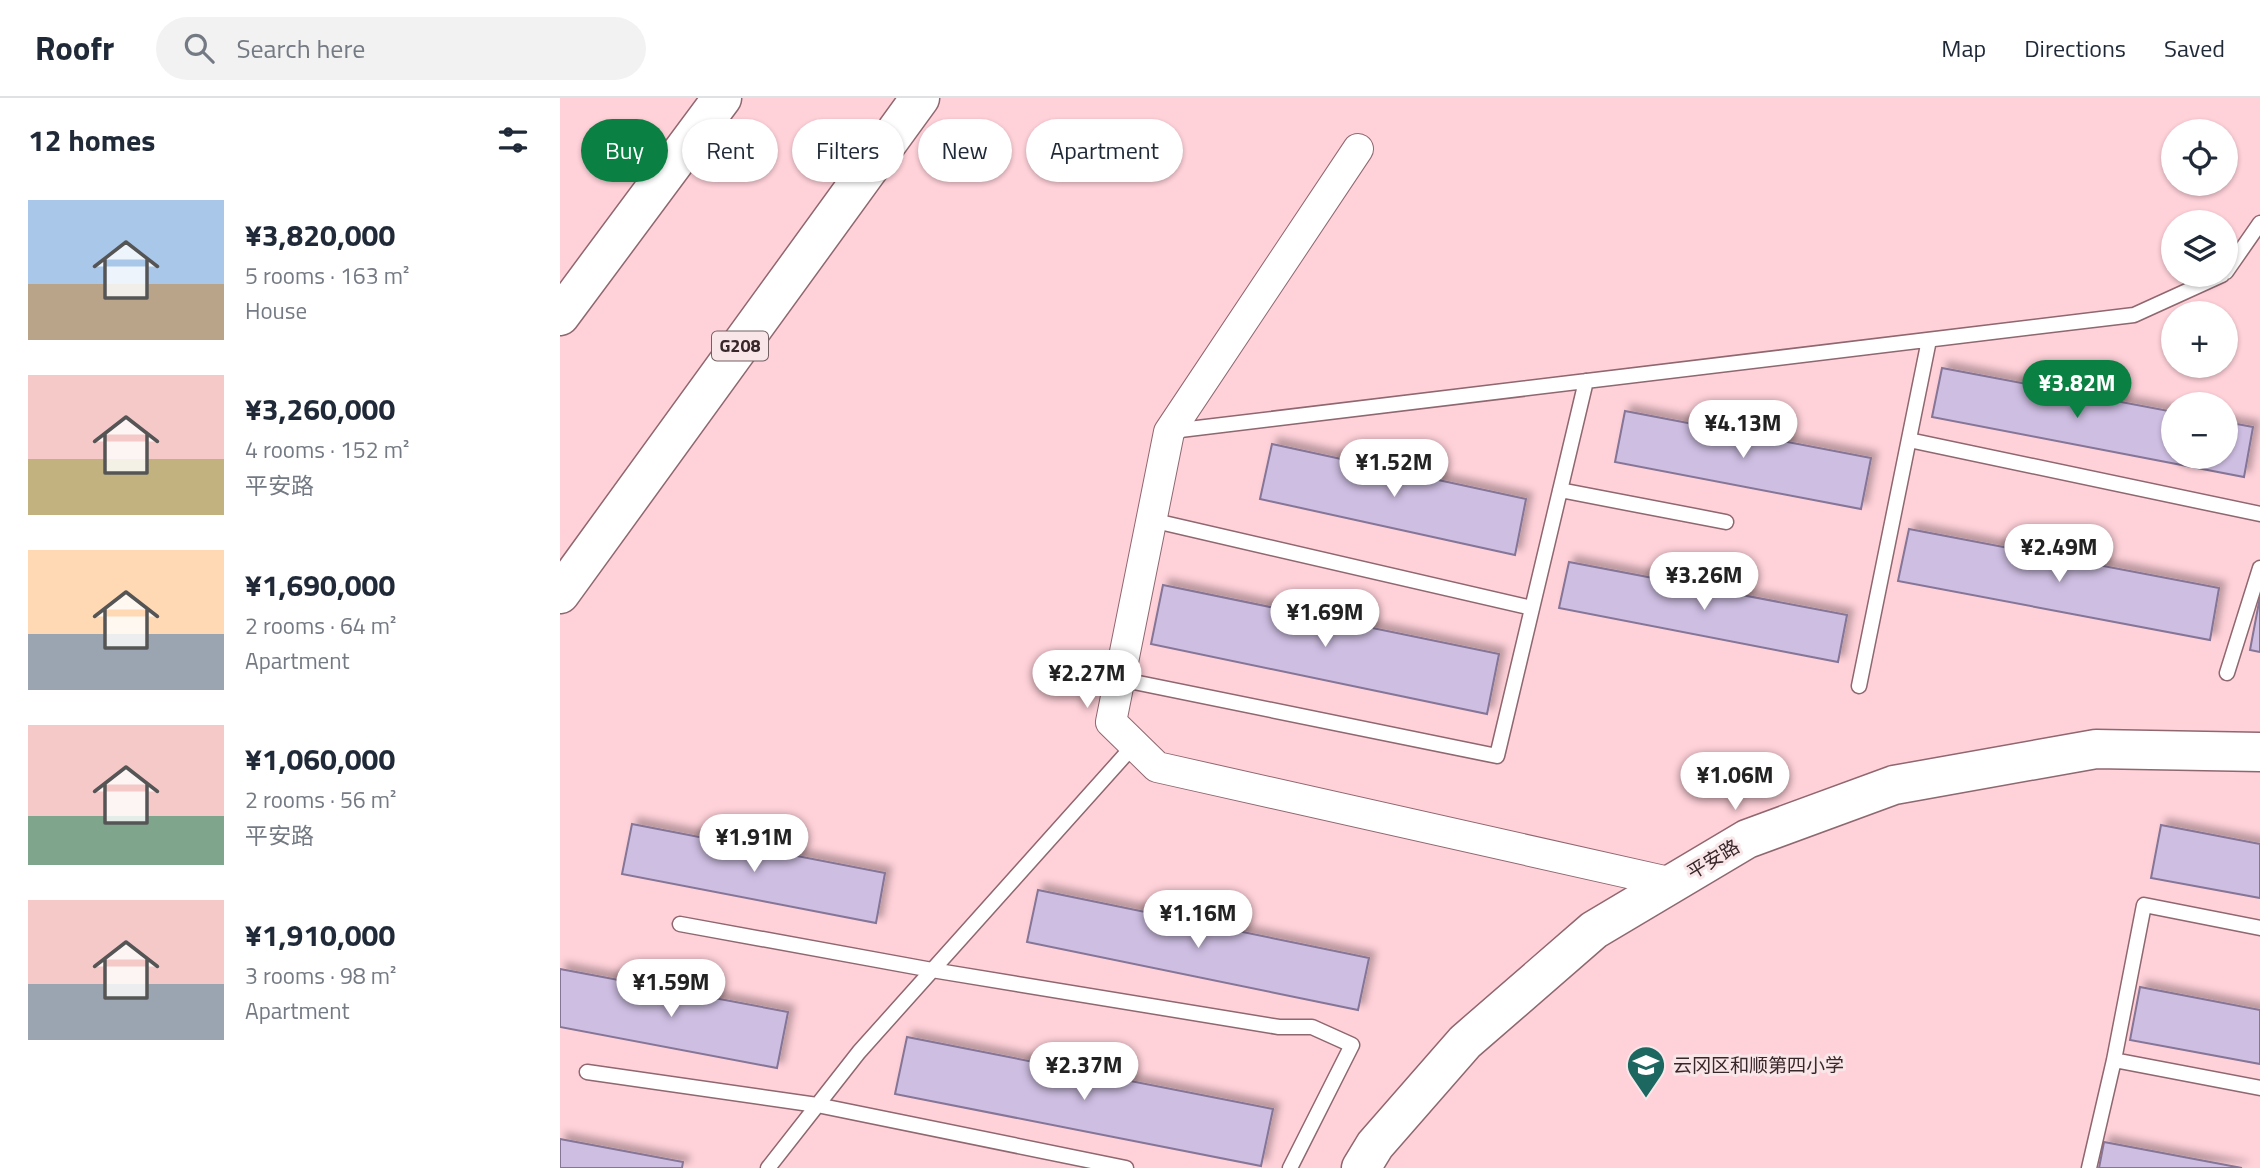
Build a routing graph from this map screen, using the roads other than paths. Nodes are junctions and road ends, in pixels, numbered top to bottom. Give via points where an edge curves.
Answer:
1 (722, 98) edge
2 (920, 98) edge
3 (1358, 149) dead end
4 (2260, 223) edge
5 (2238, 254) edge
6 (2194, 287) edge
7 (560, 316) edge
8 (1929, 340) junction
9 (1586, 381) junction
10 (1169, 432) junction
11 (1909, 440) junction
12 (1560, 490) junction
13 (2260, 514) edge
14 (1151, 520) junction
15 (1726, 522) dead end
16 (2260, 568) edge
17 (560, 594) edge
18 (1532, 608) junction
19 (2227, 673) dead end
20 (1119, 679) junction
21 (1859, 686) dead end
22 (1135, 745) junction
23 (2256, 751) edge
24 (1673, 883) junction
25 (680, 924) dead end
26 (2260, 929) edge
27 (932, 970) junction
28 (2114, 1060) junction
29 (587, 1072) dead end
30 (2260, 1088) edge
31 (817, 1105) junction
32 (768, 1168) edge
33 (1126, 1168) edge
34 (1290, 1168) edge
35 (1361, 1168) edge
36 (2089, 1168) edge

1 - 7 main road
2 - 17 main road, G208
3 - 10 street
4 - 5 lane
6 - 8 lane via 2134,315
8 - 9 lane
8 - 11 lane
9 - 10 lane
9 - 12 lane
10 - 14 street
11 - 13 lane
11 - 21 lane
12 - 15 lane
12 - 18 lane
14 - 18 lane
14 - 20 street
16 - 19 lane
18 - 20 lane via 1497,756
20 - 22 street via 1111,722
22 - 24 street via 1157,767
22 - 27 lane
23 - 24 main road, 平安路 via 2096,749 1894,785 1747,839
24 - 35 main road, 平安路 via 1594,930 1465,1042 1375,1145
25 - 27 lane
26 - 28 lane via 2144,905
27 - 31 lane
27 - 34 lane via 1279,1027 1312,1027 1352,1045
28 - 30 lane
28 - 36 lane
29 - 31 lane
31 - 32 lane
31 - 33 lane

